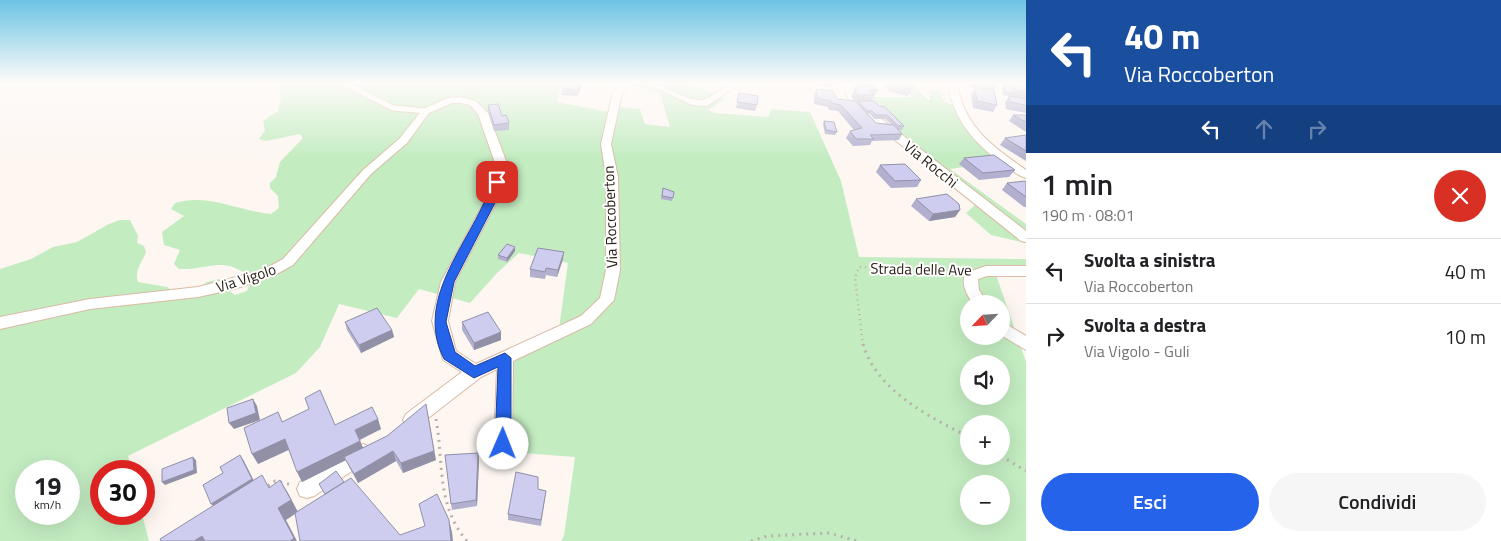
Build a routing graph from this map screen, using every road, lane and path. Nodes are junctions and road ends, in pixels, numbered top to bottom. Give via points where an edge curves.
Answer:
1 (392, 108) edge
2 (432, 108) edge
3 (478, 108) edge
4 (614, 108) edge
5 (857, 108) edge
6 (959, 108) edge
7 (426, 111) junction
8 (1026, 174) edge
9 (1026, 238) edge
10 (986, 270) junction
11 (1026, 271) edge
12 (975, 295) edge
13 (0, 323) edge
14 (1010, 333) edge
15 (1026, 344) edge
16 (505, 358) junction
17 (474, 372) junction
18 (433, 405) junction
19 (402, 428) edge
20 (960, 432) edge
21 (378, 444) edge
22 (503, 444) dead end
23 (1010, 461) edge
24 (1026, 471) edge
25 (307, 489) joint
26 (259, 491) edge
27 (467, 541) edge
28 (751, 541) edge
29 (858, 541) edge

1 - 7 lane via 411,113
2 - 7 street
3 - 17 street via 483,113 502,166 492,199 448,282 440,322 449,355
4 - 16 street, Via Roccoberton via 606,144 612,177 613,270 607,300 586,320
5 - 9 street, Via Rocchi
6 - 8 street via 962,118 984,145
7 - 13 street, Via Vigolo via 403,141 367,172 288,262 268,273 198,292 90,304
10 - 11 street, Strada delle Ave
10 - 12 street via 971,276
10 - 20 path, Strada delle Ave via 859,267 855,278 864,350 885,380 922,413
14 - 15 street
16 - 17 street, Via Roccoberton
16 - 22 street
17 - 18 street, Via Roccoberton
18 - 19 street, Via Roccoberton
18 - 27 path via 442,440 443,496 456,532
21 - 25 street
23 - 24 path
25 - 26 path via 275,481
28 - 29 path via 767,536 828,533

